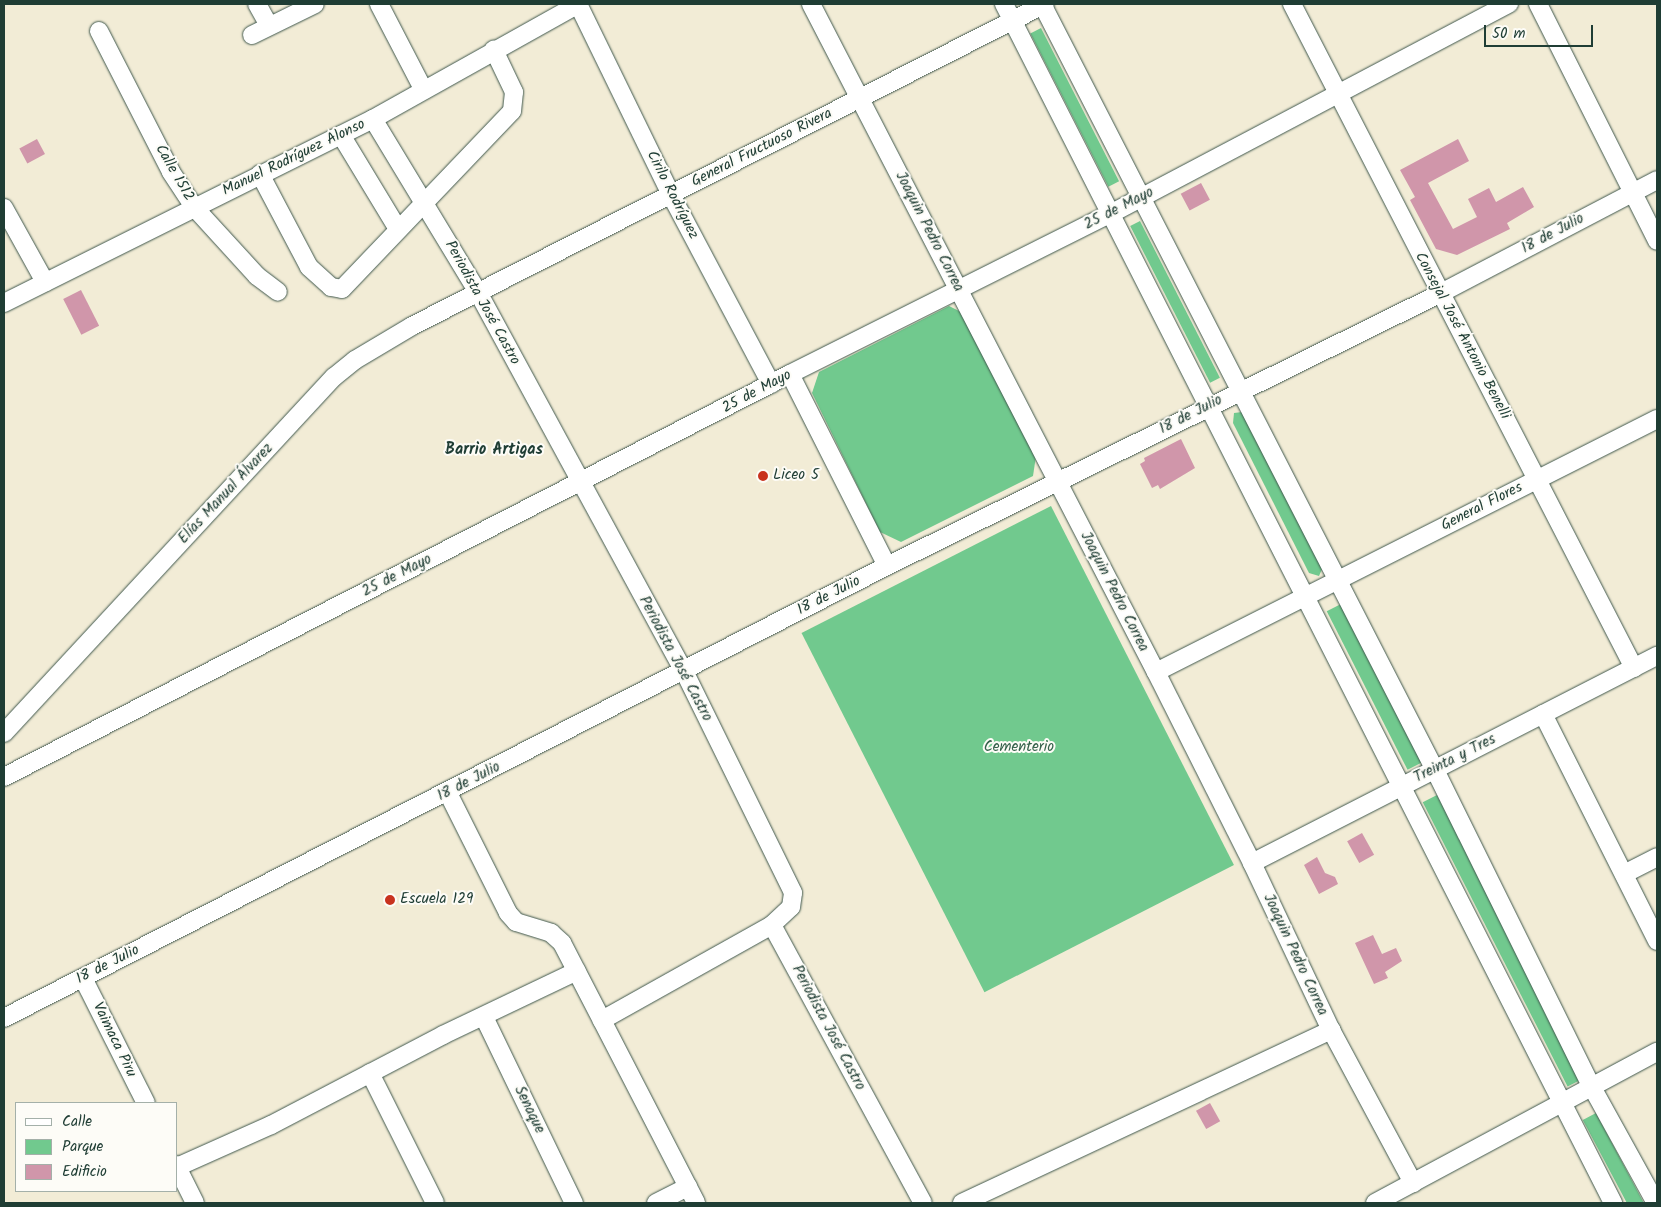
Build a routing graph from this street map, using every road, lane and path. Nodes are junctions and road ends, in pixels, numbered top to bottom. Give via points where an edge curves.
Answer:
1 (257, 4) edge
2 (315, 4) edge
3 (379, 4) edge
4 (579, 4) edge
5 (811, 4) edge
6 (1004, 4) edge
7 (1043, 4) edge
8 (1292, 4) edge
9 (1509, 4) edge
10 (1538, 4) edge
11 (1012, 20) junction
12 (269, 26) junction
13 (99, 31) dead end
14 (252, 34) dead end
15 (494, 50) junction
16 (423, 89) junction
17 (1336, 95) junction
18 (859, 98) junction
19 (373, 118) junction
20 (341, 135) junction
21 (260, 174) junction
22 (1657, 180) edge
23 (1632, 193) junction
24 (671, 195) junction
25 (1143, 197) junction
26 (424, 200) junction
27 (194, 207) junction
28 (4, 208) edge
29 (1112, 213) junction
30 (398, 229) junction
31 (1657, 241) edge
32 (45, 282) junction
33 (958, 290) junction
34 (278, 292) dead end
35 (479, 294) junction
36 (1439, 294) junction
37 (4, 304) edge
38 (790, 374) junction
39 (771, 384) junction
40 (1240, 390) junction
41 (1207, 407) junction
42 (1657, 419) edge
43 (1538, 479) junction
44 (1057, 481) junction
45 (579, 483) junction
46 (887, 566) junction
47 (1337, 582) junction
48 (1308, 597) junction
49 (1657, 656) edge
50 (1634, 668) junction
51 (684, 671) junction
52 (1156, 672) junction
53 (1543, 714) junction
54 (4, 733) edge
55 (1435, 770) junction
56 (4, 777) edge
57 (1403, 786) junction
58 (448, 793) junction
59 (1657, 857) edge
60 (1252, 863) junction
61 (1624, 874) junction
62 (772, 925) junction
63 (1657, 941) edge
64 (577, 971) junction
65 (83, 978) junction
66 (484, 1017) junction
67 (4, 1018) edge
68 (602, 1020) junction
69 (1331, 1030) junction
70 (1657, 1052) edge
71 (370, 1073) junction
72 (1593, 1089) junction
73 (145, 1102) edge
74 (1562, 1103) junction
75 (178, 1166) edge
76 (178, 1168) edge
77 (1412, 1183) junction
78 (688, 1187) junction
79 (1395, 1198) edge
80 (195, 1203) edge
81 (435, 1203) edge
82 (574, 1203) edge
83 (656, 1203) edge
84 (696, 1203) edge
85 (922, 1203) edge
86 (962, 1203) edge
87 (1375, 1203) edge
88 (1613, 1203) edge
89 (1656, 1203) edge

1 - 12 street
2 - 12 street
3 - 16 street
4 - 15 street, Manuel Rodríguez Alonso
4 - 24 street, Cirilo Rodríguez
5 - 18 street, Joaquin Pedro Correa
6 - 11 street
7 - 11 street, General Fructuoso Rivera
7 - 25 street
8 - 17 street, Consejal José Antonio Benelli
9 - 17 street, 25 de Mayo
10 - 23 street
11 - 18 street, General Fructuoso Rivera
11 - 29 street
12 - 14 street
13 - 27 street, Calle 1512 via 171,172
15 - 16 street, Manuel Rodríguez Alonso
15 - 26 street via 514,92 515,104
16 - 19 street, Manuel Rodríguez Alonso
17 - 25 street, 25 de Mayo
17 - 36 street, Consejal José Antonio Benelli
18 - 24 street, General Fructuoso Rivera
18 - 33 street, Joaquin Pedro Correa
19 - 20 street, Manuel Rodríguez Alonso
19 - 26 street, Periodista José Castro
20 - 21 street, Manuel Rodríguez Alonso
20 - 30 street
21 - 27 street, Manuel Rodríguez Alonso
21 - 30 street via 309,266 331,287 342,289
22 - 23 street, 18 de Julio
23 - 31 street
23 - 36 street, 18 de Julio
24 - 35 street, General Fructuoso Rivera
24 - 39 street, Cirilo Rodríguez
25 - 29 street, 25 de Mayo
25 - 40 street
26 - 30 street
26 - 35 street, Periodista José Castro
27 - 32 street, Manuel Rodríguez Alonso
27 - 34 street, Calle 1512 via 251,270
28 - 32 street
29 - 33 street, 25 de Mayo
29 - 41 street
32 - 37 street, Manuel Rodríguez Alonso
33 - 38 street, 25 de Mayo
33 - 44 street, Joaquin Pedro Correa
35 - 45 street, Periodista José Castro
35 - 54 street, Elías Manual Álvarez via 381,342 334,377
36 - 40 street, 18 de Julio
36 - 43 street, Consejal José Antonio Benelli
38 - 39 street, 25 de Mayo
38 - 46 street
39 - 45 street, 25 de Mayo
40 - 41 street, 18 de Julio
40 - 47 street
41 - 44 street, 18 de Julio
41 - 48 street
42 - 43 street, General Flores
43 - 47 street, General Flores
43 - 50 street, Consejal José Antonio Benelli
44 - 46 street, 18 de Julio
44 - 52 street, Joaquin Pedro Correa
45 - 51 street, Periodista José Castro
45 - 56 street, 25 de Mayo
46 - 51 street, 18 de Julio
47 - 48 street, General Flores
47 - 55 street
48 - 52 street, General Flores
48 - 57 street
49 - 50 street, Treinta y Tres
50 - 53 street, Treinta y Tres
51 - 58 street, 18 de Julio
51 - 62 street, Periodista José Castro via 793,893 791,907
52 - 60 street, Joaquin Pedro Correa
53 - 55 street, Treinta y Tres
53 - 61 street
55 - 57 street, Treinta y Tres
55 - 72 street
57 - 60 street, Treinta y Tres
57 - 74 street
58 - 64 street via 508,913 516,922 551,933 562,943
58 - 65 street, 18 de Julio
59 - 61 street
60 - 69 street, Joaquin Pedro Correa
61 - 63 street
62 - 68 street
62 - 85 street, Periodista José Castro
64 - 66 street
64 - 68 street
65 - 67 street, 18 de Julio
65 - 73 street, Vaimaca Piru
66 - 71 street
66 - 82 street, Senaque
68 - 78 street
69 - 77 street, Joaquin Pedro Correa
69 - 86 street
70 - 72 street
71 - 75 street via 271,1125
71 - 81 street
72 - 74 street
72 - 89 street
74 - 77 street
74 - 88 street
76 - 80 street
77 - 79 street
78 - 83 street
78 - 84 street
79 - 87 street

